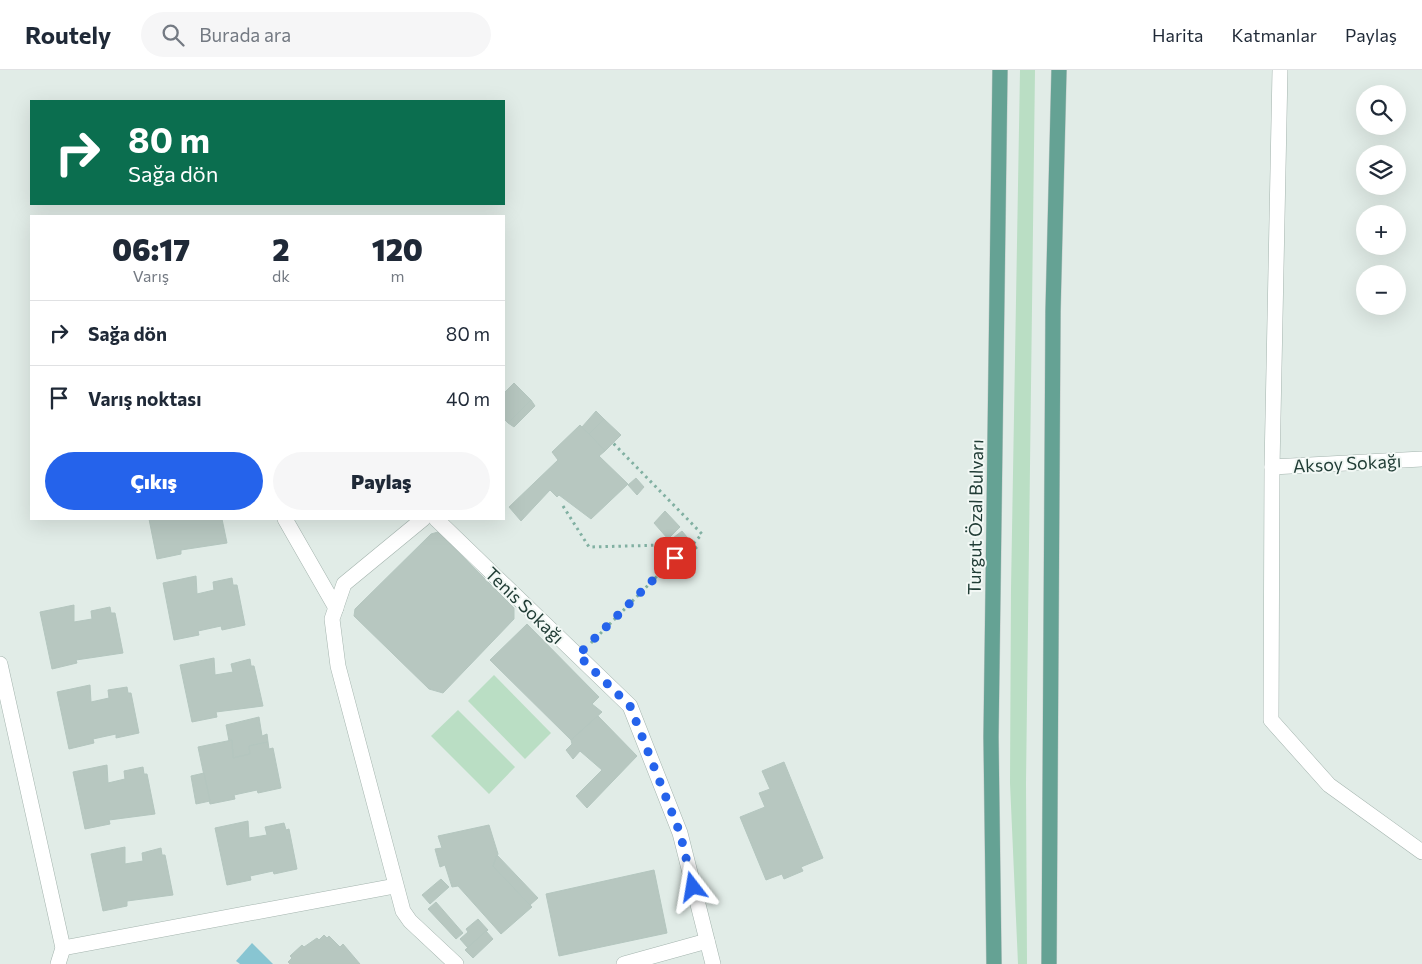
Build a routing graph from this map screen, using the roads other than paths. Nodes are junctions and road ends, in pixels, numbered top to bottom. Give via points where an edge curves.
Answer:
1 (1000, 70) edge
2 (1059, 70) edge
3 (1280, 70) edge
4 (1422, 459) edge
5 (1272, 467) junction
6 (286, 520) edge
7 (422, 520) edge
8 (437, 520) edge
9 (336, 608) junction
10 (0, 664) edge
11 (1422, 852) edge
12 (395, 886) junction
13 (706, 941) junction
14 (63, 948) junction
15 (58, 964) edge
16 (456, 964) edge
17 (624, 964) edge
18 (713, 964) edge
19 (994, 964) edge
20 (1049, 964) edge

1 - 19 main road, Turgut Özal Bulvarı via 991,737
2 - 20 main road via 1053,321
3 - 5 street
4 - 5 street, Aksoy Sokağı
5 - 11 street via 1271,720 1329,784
6 - 9 street
7 - 9 street via 344,584
8 - 13 street, Tenis Sokağı via 630,706 680,833
9 - 12 street via 332,619 338,666
10 - 14 street
12 - 14 street
12 - 16 street via 410,921
13 - 17 street
13 - 18 street, Tenis Sokağı
14 - 15 street

